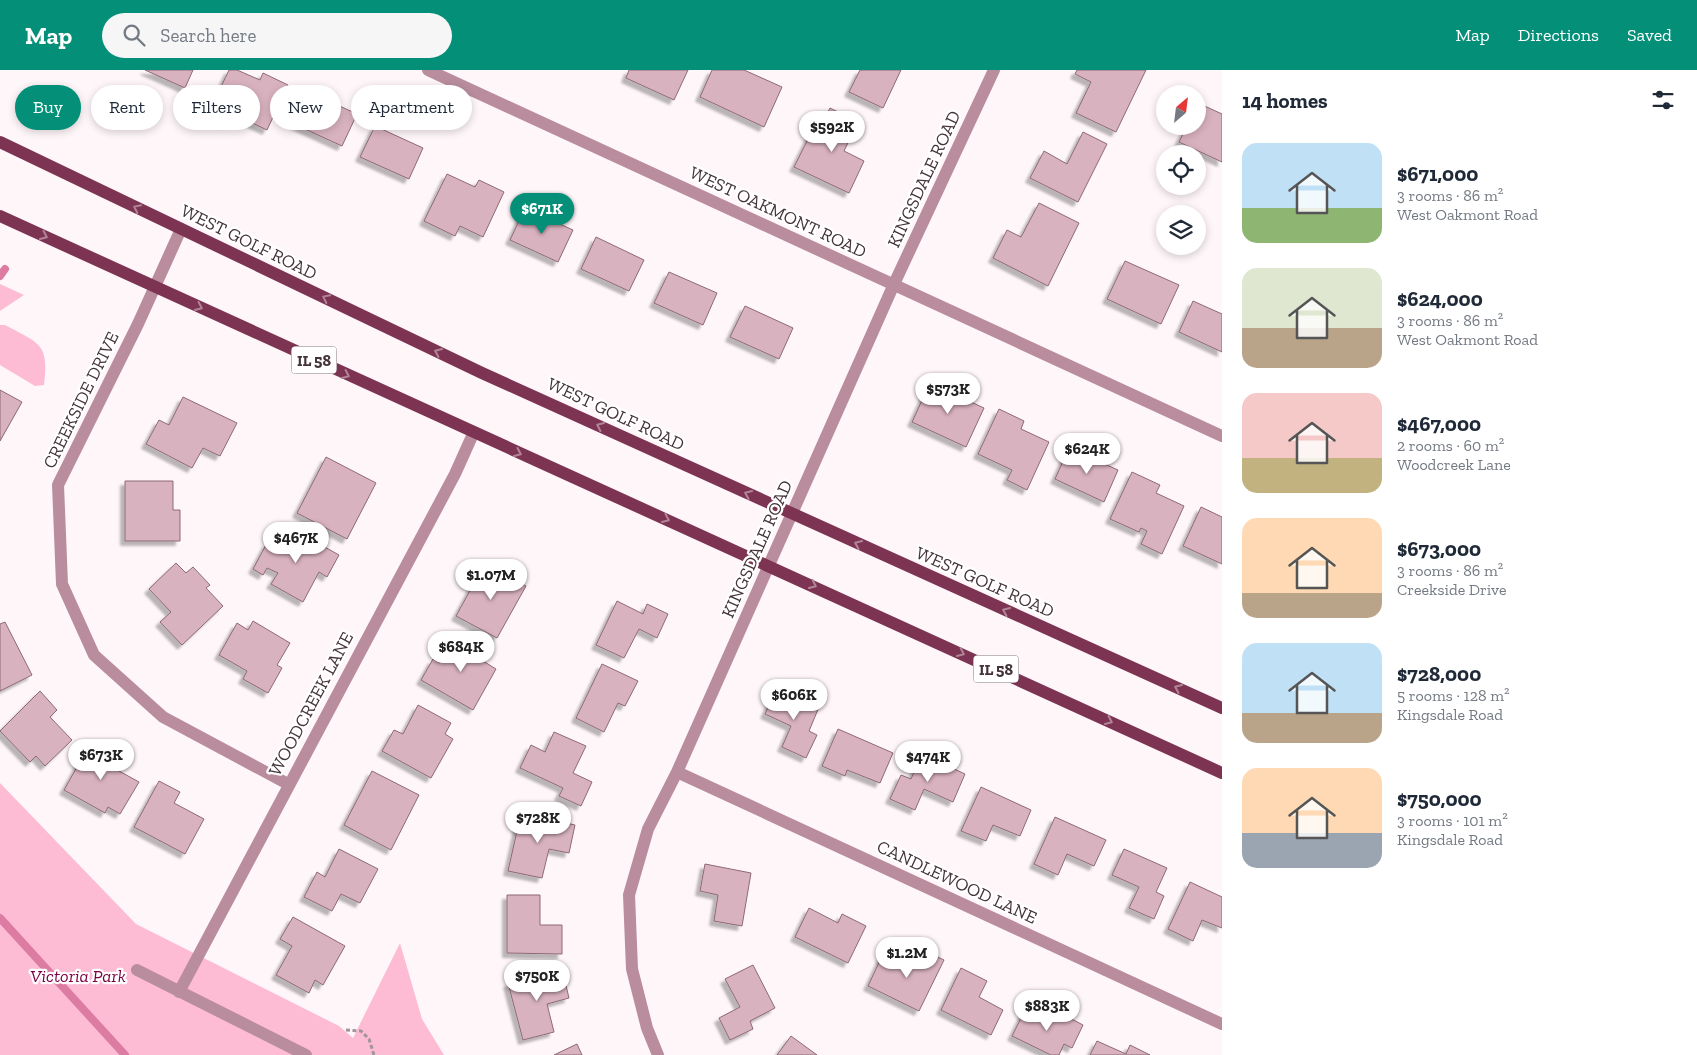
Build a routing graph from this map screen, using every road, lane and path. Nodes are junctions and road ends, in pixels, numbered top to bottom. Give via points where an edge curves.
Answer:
1 (428, 70) edge
2 (994, 70) edge
3 (0, 142) edge
4 (0, 216) edge
5 (181, 229) junction
6 (894, 284) junction
7 (155, 287) junction
8 (473, 434) junction
9 (1222, 436) edge
10 (792, 514) junction
11 (769, 565) junction
12 (1222, 708) edge
13 (677, 772) junction
14 (1222, 773) edge
15 (288, 784) junction
16 (137, 970) dead end
17 (179, 992) junction
18 (1222, 1024) edge
19 (346, 1030) dead end
20 (306, 1055) edge
21 (374, 1055) edge
22 (658, 1055) edge

1 - 6 street, WEST OAKMONT ROAD
2 - 6 street, KINGSDALE ROAD
5 -> 3 main road, WEST GOLF ROAD
4 -> 7 main road, IL 58
5 - 7 street, CREEKSIDE DRIVE
10 -> 5 main road, WEST GOLF ROAD via 482,373
6 - 9 street, WEST OAKMONT ROAD
6 - 10 street, KINGSDALE ROAD
7 -> 8 main road, IL 58
7 - 15 street, CREEKSIDE DRIVE via 58,485 62,584 94,655 163,717
8 -> 11 main road, IL 58
8 - 15 street, WOODCREEK LANE via 455,474
10 - 11 street, KINGSDALE ROAD
12 -> 10 main road, WEST GOLF ROAD
11 - 13 street, KINGSDALE ROAD
11 -> 14 main road, IL 58
13 - 18 street, CANDLEWOOD LANE
13 - 22 street, KINGSDALE ROAD via 648,829 629,895 632,969 647,1028
15 - 17 street, WOODCREEK LANE
16 - 17 street
17 - 20 street
19 - 21 path via 361,1031 369,1039

